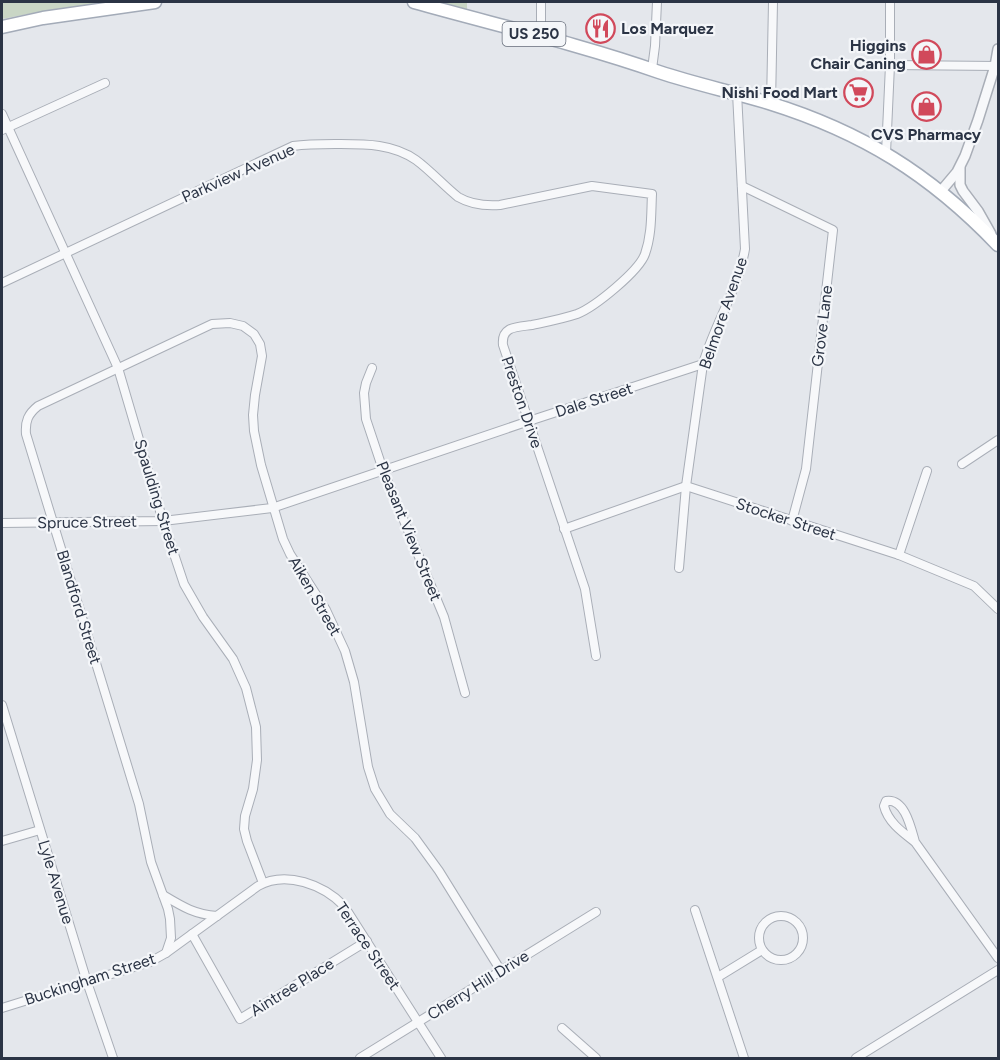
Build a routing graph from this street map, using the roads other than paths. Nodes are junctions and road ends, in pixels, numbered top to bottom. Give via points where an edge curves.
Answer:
1 (155, 2) edge
2 (414, 2) edge
3 (541, 2) edge
4 (657, 2) edge
5 (773, 2) edge
6 (890, 2) edge
7 (2, 27) edge
8 (541, 36) junction
9 (999, 49) edge
10 (997, 64) edge
11 (890, 65) junction
12 (652, 69) junction
13 (105, 83) dead end
14 (737, 93) junction
15 (771, 104) junction
16 (2, 114) edge
17 (5, 128) edge
18 (886, 153) junction
19 (960, 168) junction
20 (742, 186) junction
21 (941, 191) junction
22 (652, 194) joint
23 (997, 243) edge
24 (65, 254) junction
25 (2, 284) edge
26 (703, 364) junction
27 (118, 368) junction
28 (372, 368) dead end
29 (529, 421) junction
30 (999, 440) edge
31 (962, 464) dead end
32 (382, 470) junction
33 (927, 471) dead end
34 (686, 486) junction
35 (272, 508) junction
36 (164, 521) junction
37 (792, 521) junction
38 (2, 523) edge
39 (52, 523) junction
40 (564, 529) junction
41 (899, 555) junction
42 (679, 568) dead end
43 (999, 609) edge
44 (596, 656) dead end
45 (465, 693) dead end
46 (2, 705) edge
47 (40, 830) junction
48 (2, 842) edge
49 (915, 842) junction
50 (263, 883) junction
51 (163, 895) junction
52 (695, 910) dead end
53 (596, 912) dead end
54 (217, 916) junction
55 (192, 934) junction
56 (367, 941) junction
57 (762, 950) junction
58 (166, 953) junction
59 (999, 958) edge
60 (999, 970) edge
61 (501, 971) junction
62 (718, 978) junction
63 (87, 982) junction
64 (2, 1008) edge
65 (419, 1022) junction
66 (562, 1028) dead end
67 (113, 1059) edge
68 (360, 1059) edge
69 (441, 1059) edge
70 (596, 1059) edge
71 (744, 1059) edge
72 (856, 1059) edge

1 - 7 main road
2 - 8 main road, US 250
3 - 8 street
4 - 12 street
5 - 15 street
6 - 11 street
8 - 12 main road, US 250
9 - 10 street
10 - 11 street
10 - 19 street
11 - 18 street
12 - 14 main road, US 250
13 - 17 street
14 - 15 main road, US 250
14 - 20 street, Belmore Avenue
15 - 18 main road, US 250 via 835,127
16 - 17 street, Spaulding Street
17 - 24 street, Spaulding Street
18 - 21 main road, US 250
19 - 21 street
19 - 23 street via 960,185
20 - 26 street, Belmore Avenue via 742,263
20 - 37 street, Grove Lane via 833,230 806,469
21 - 23 main road, US 250
22 - 24 street, Parkview Avenue via 592,186 484,205 458,197 415,159 391,148 303,144
22 - 29 street, Preston Drive via 648,244 632,274 579,313 505,333 503,345
24 - 25 street, Parkview Avenue
24 - 27 street, Spaulding Street
26 - 29 street, Dale Street
26 - 34 street, Belmore Avenue
27 - 35 street, Aiken Street via 212,324 234,324 252,332 262,355 254,402 254,431
27 - 36 street, Spaulding Street
27 - 39 street, Blandford Street via 39,406 27,420 26,434
28 - 32 street, Pleasant View Street via 364,407
29 - 32 street, Dale Street
29 - 40 street, Preston Drive
30 - 31 street
32 - 35 street, Spruce Street
32 - 45 street, Pleasant View Street via 444,617
33 - 41 street
34 - 37 street, Stocker Street
34 - 40 street
34 - 42 street, Belmore Avenue
35 - 36 street, Spruce Street
35 - 61 street, Aiken Street via 287,548 326,610 345,651 368,767 379,797 433,863
36 - 39 street, Spruce Street
36 - 50 street, Spaulding Street via 188,593 233,659 252,709 257,760 244,829
37 - 41 street, Stocker Street
38 - 39 street, Spruce Street
39 - 51 street, Blandford Street via 139,804 151,862
40 - 44 street, Preston Drive via 585,589
41 - 43 street, Stocker Street via 974,586
46 - 47 street, Lyle Avenue
47 - 48 street
47 - 63 street, Lyle Avenue
49 - 49 street via 908,818 898,804 886,801 886,813
49 - 59 street
50 - 54 street, Buckingham Street
50 - 56 street, Terrace Street via 295,881 326,891 348,910
51 - 54 street via 191,911
51 - 58 street, Blandford Street via 172,929
52 - 62 street
53 - 61 street, Cherry Hill Drive
54 - 55 street, Buckingham Street
55 - 56 street, Aintree Place via 240,1019
55 - 58 street, Buckingham Street
56 - 65 street, Terrace Street
57 - 57 street via 776,959 792,957 803,941 800,925 784,916 769,919 760,932
57 - 62 street
58 - 63 street, Buckingham Street
60 - 72 street
61 - 65 street, Cherry Hill Drive
62 - 71 street
63 - 64 street, Buckingham Street
63 - 67 street, Lyle Avenue
65 - 68 street, Cherry Hill Drive
65 - 69 street, Terrace Street
66 - 70 street

